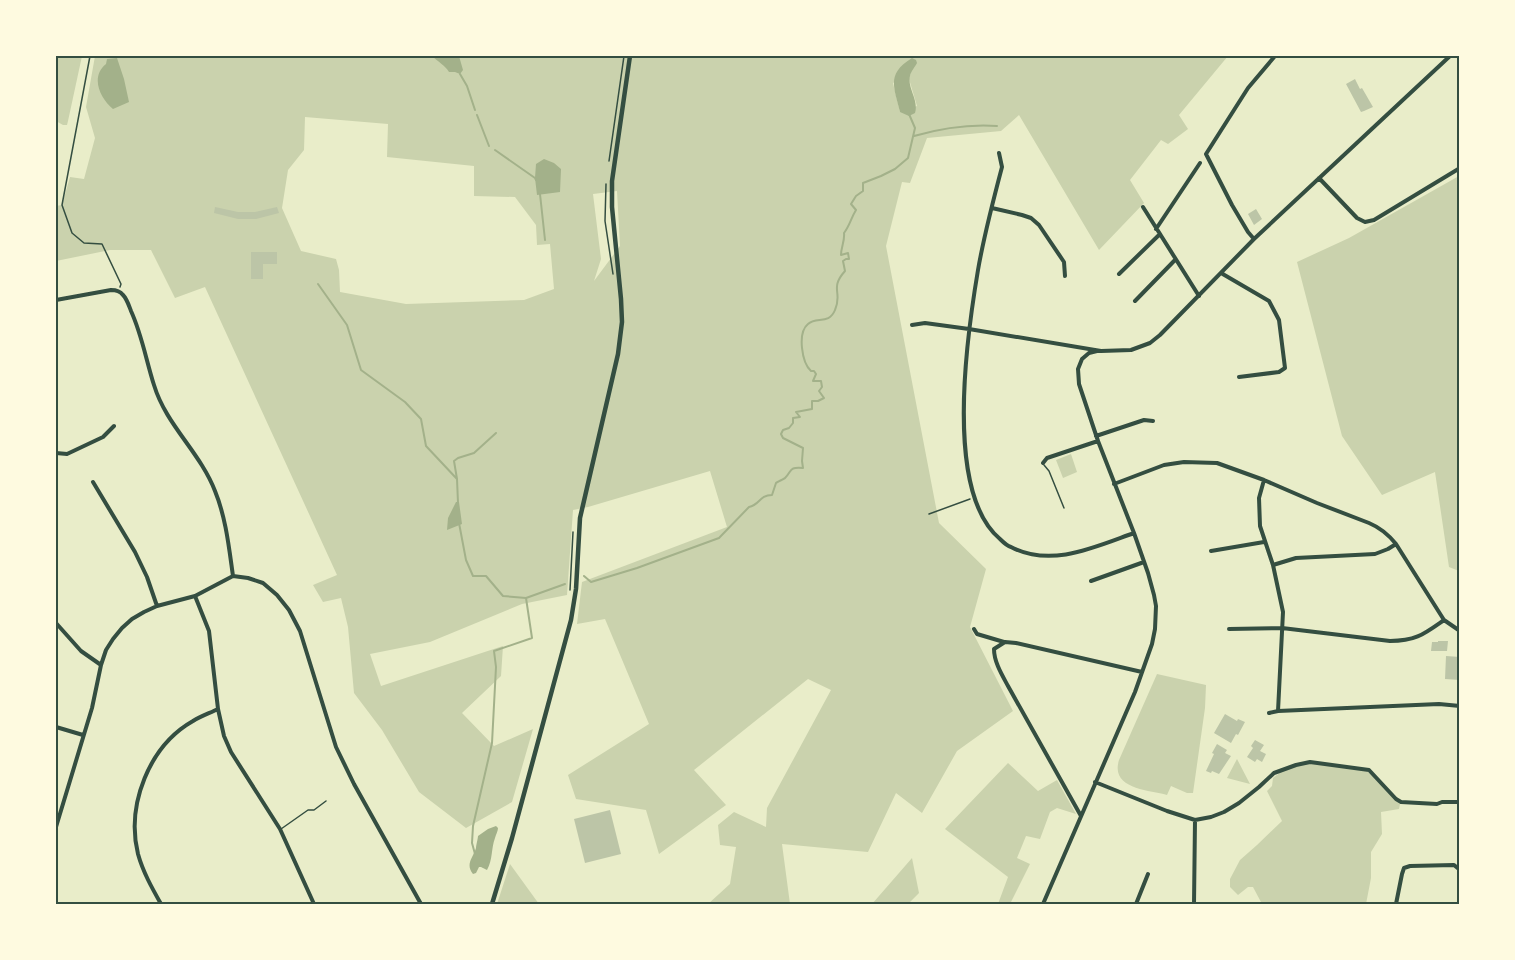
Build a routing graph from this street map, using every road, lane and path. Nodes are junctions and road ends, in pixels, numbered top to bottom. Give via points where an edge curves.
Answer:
1 (90, 56) edge
2 (624, 56) edge
3 (630, 56) edge
4 (1275, 56) edge
5 (1450, 56) edge
6 (999, 153) dead end
7 (1200, 163) dead end
8 (608, 168) dead end
9 (1460, 168) edge
10 (1319, 178) junction
11 (606, 179) dead end
12 (1143, 207) dead end
13 (992, 208) junction
14 (1156, 229) junction
15 (1160, 234) junction
16 (1254, 239) junction
17 (1175, 260) junction
18 (1221, 273) junction
19 (1119, 274) dead end
20 (1065, 276) dead end
21 (613, 279) dead end
22 (118, 291) junction
23 (1199, 296) junction
24 (56, 300) edge
25 (1135, 301) dead end
26 (912, 325) dead end
27 (969, 328) junction
28 (1101, 351) junction
29 (1239, 377) dead end
30 (1152, 421) dead end
31 (114, 426) dead end
32 (1097, 439) junction
33 (56, 453) edge
34 (1042, 463) joint
35 (1264, 480) junction
36 (93, 482) dead end
37 (1114, 484) junction
38 (974, 498) junction
39 (1064, 508) dead end
40 (929, 514) dead end
41 (573, 531) dead end
42 (1134, 533) junction
43 (1264, 542) junction
44 (1396, 544) junction
45 (1211, 551) dead end
46 (1144, 562) junction
47 (1273, 565) junction
48 (233, 576) junction
49 (1091, 581) dead end
50 (569, 594) dead end
51 (195, 596) junction
52 (157, 606) junction
53 (1444, 620) junction
54 (56, 623) edge
55 (1282, 628) junction
56 (974, 629) dead end
57 (1230, 629) dead end
58 (1460, 631) edge
59 (1005, 642) junction
60 (101, 665) junction
61 (1142, 672) junction
62 (1460, 706) edge
63 (218, 709) junction
64 (1278, 711) junction
65 (1269, 713) dead end
66 (56, 727) edge
67 (83, 735) junction
68 (1095, 782) junction
69 (326, 801) dead end
70 (1460, 802) edge
71 (1080, 816) junction
72 (1195, 820) junction
73 (56, 826) edge
74 (280, 829) junction
75 (1460, 870) edge
76 (1148, 873) dead end
77 (161, 904) edge
78 (314, 904) edge
79 (421, 904) edge
80 (492, 904) edge
81 (1043, 904) edge
82 (1136, 904) edge
83 (1194, 904) edge
84 (1396, 904) edge

1 - 22 path via 62,205 72,233 84,243 102,244 121,284
2 - 8 path
3 - 80 street via 612,181 622,316 618,354 580,518 571,620
4 - 16 street via 1248,88 1206,154
5 - 10 street
6 - 13 street via 1002,167
7 - 14 street
9 - 10 street via 1365,222
10 - 16 street
11 - 21 path via 605,221
12 - 14 street
13 - 20 street via 1031,218 1039,225 1064,262
13 - 27 street
14 - 15 street
15 - 17 street
15 - 19 street
16 - 18 street
17 - 23 street
17 - 25 street
18 - 23 street
18 - 29 street via 1269,301 1279,320 1285,368
22 - 24 street
22 - 48 street via 137,324 159,401 214,488
23 - 28 street via 1150,343 1131,350
26 - 27 street
27 - 28 street
27 - 38 street via 964,408
28 - 32 street via 1089,352 1078,369
30 - 32 street via 1144,420
31 - 33 street via 103,437 76,450
32 - 34 street
32 - 37 street
34 - 39 lane
35 - 37 street via 1217,463 1184,462 1164,465
35 - 43 street via 1258,512
35 - 44 street via 1378,526
36 - 52 street via 135,552
37 - 42 street
38 - 40 path
38 - 42 street via 993,533 1010,547 1029,553 1054,556 1080,552
41 - 50 path
42 - 46 street
43 - 45 street
43 - 47 street
44 - 47 street via 1375,554 1296,558
44 - 53 street
46 - 49 street
46 - 61 street via 1156,616
47 - 55 street
48 - 51 street
48 - 79 street via 263,583 289,610 300,631 336,747
51 - 52 street
51 - 63 street via 209,630
52 - 60 street via 122,628 106,650
53 - 55 street via 1405,641
53 - 58 street
54 - 60 street via 81,651
55 - 57 street
55 - 64 street
56 - 59 street via 977,634
59 - 61 street
59 - 71 street via 994,649 998,667
60 - 67 street
61 - 68 street
62 - 64 street
63 - 74 street via 231,752
63 - 77 street via 171,738 153,759 137,801 138,853
64 - 65 street
66 - 67 street
67 - 73 street
68 - 71 street
68 - 72 street
69 - 74 lane
70 - 72 street via 1401,802 1369,770 1310,762 1274,773 1232,808
71 - 81 street
72 - 83 street
74 - 78 street
75 - 84 street via 1454,866 1404,868
76 - 82 street

